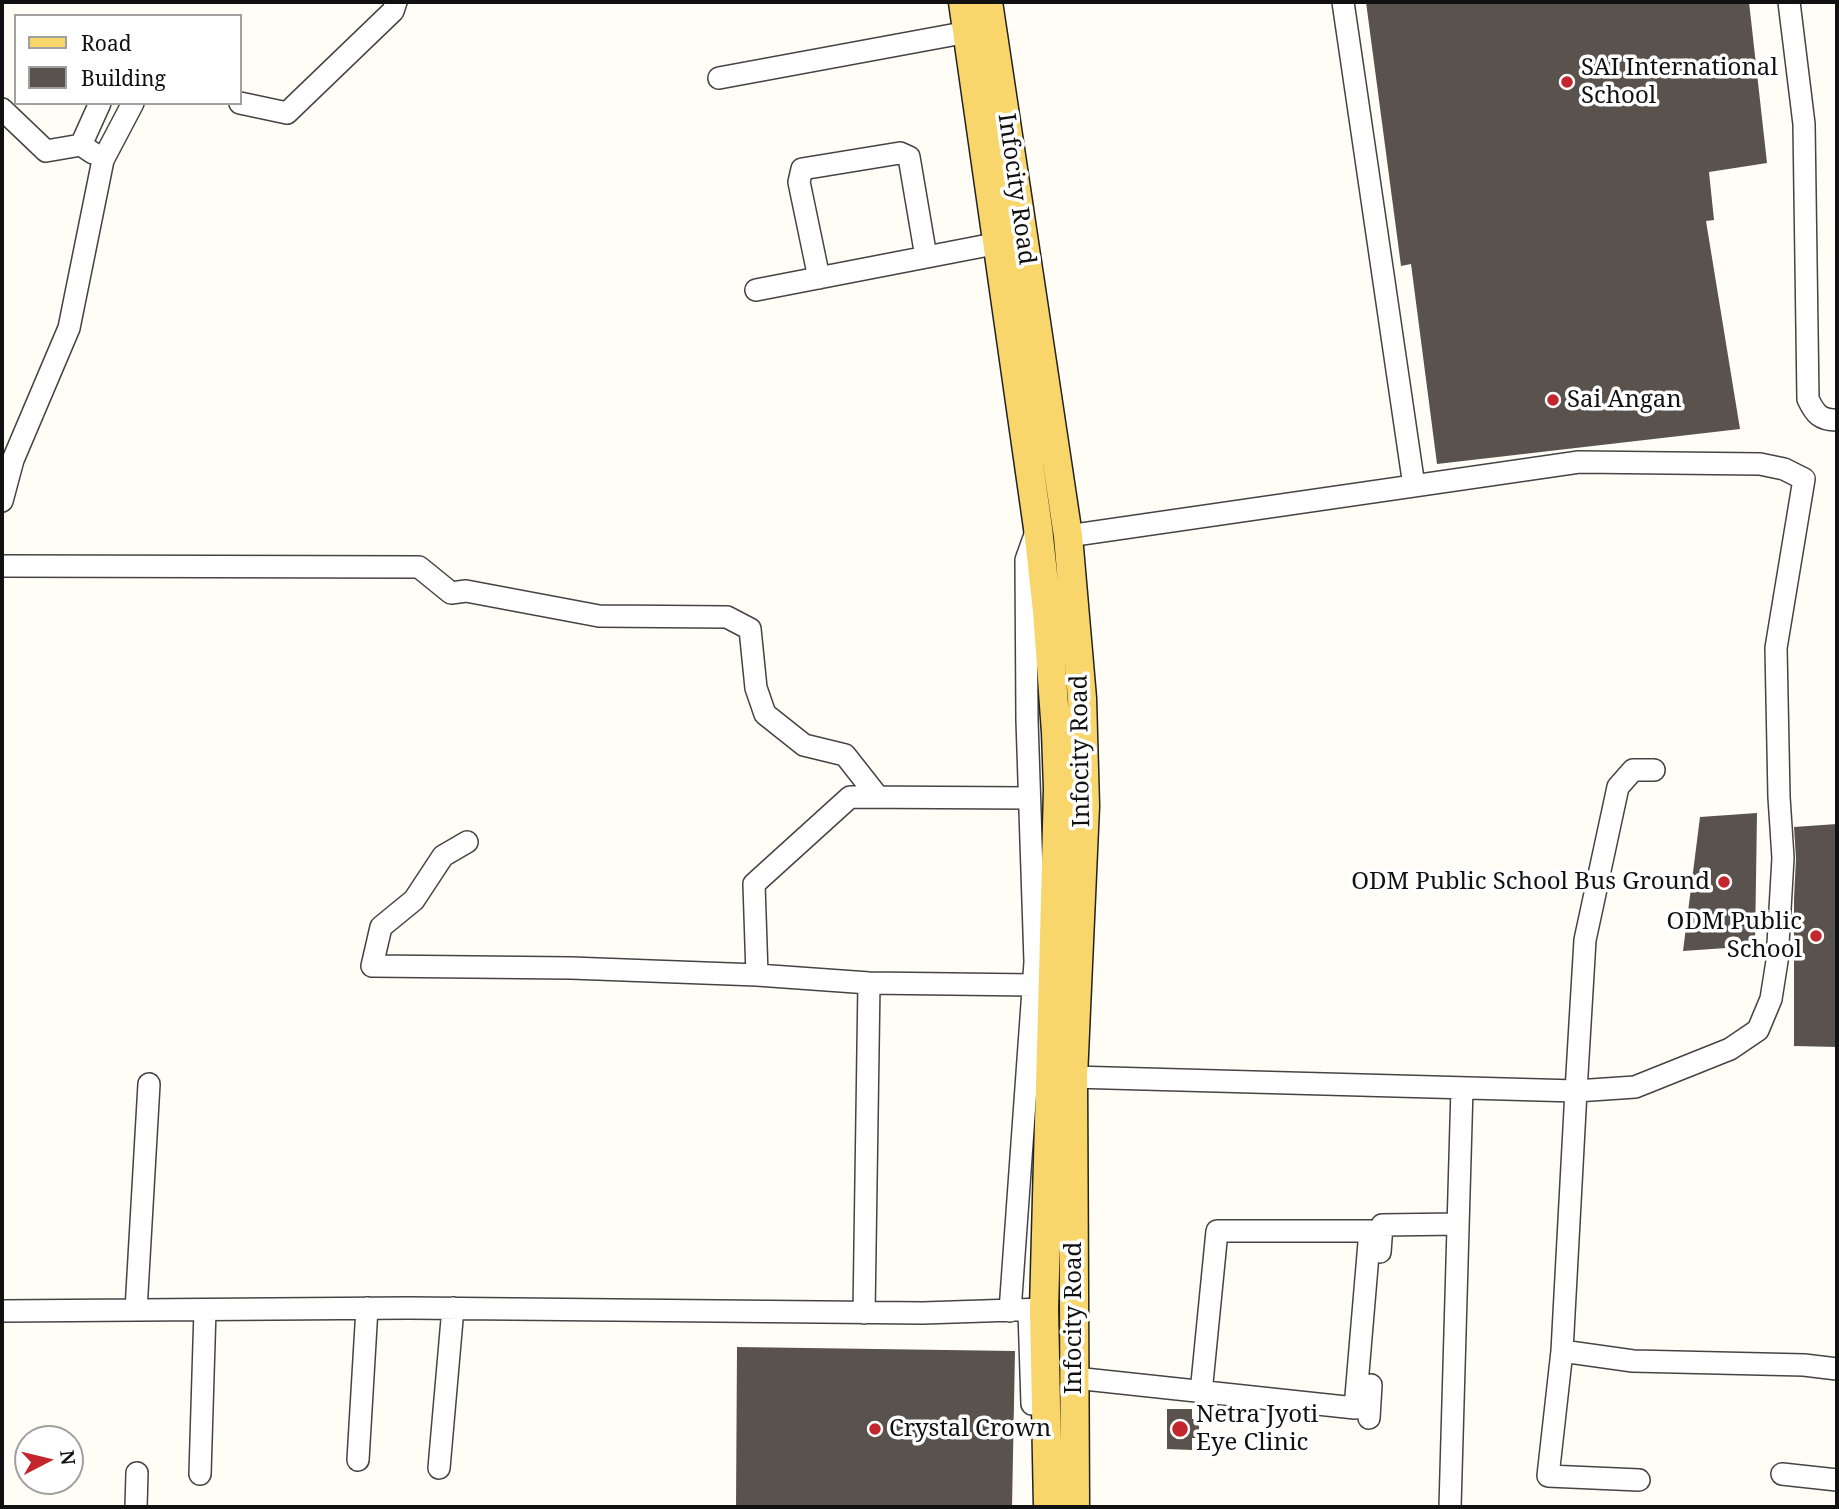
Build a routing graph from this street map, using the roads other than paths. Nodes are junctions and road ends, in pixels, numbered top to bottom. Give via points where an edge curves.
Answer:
1 (396, 2) edge
2 (963, 2) edge
3 (988, 2) edge
4 (1343, 2) edge
5 (1789, 2) edge
6 (968, 32) junction
7 (719, 78) dead end
8 (242, 103) edge
9 (99, 105) edge
10 (132, 105) edge
11 (2, 109) edge
12 (81, 145) junction
13 (103, 160) junction
14 (999, 243) junction
15 (926, 257) junction
16 (818, 278) junction
17 (756, 290) dead end
18 (1025, 335) junction
19 (1837, 420) edge
20 (1414, 486) junction
21 (2, 501) edge
22 (1038, 528) junction
23 (1068, 536) junction
24 (2, 566) edge
25 (1654, 770) dead end
26 (878, 797) junction
27 (1029, 798) junction
28 (467, 842) dead end
29 (1068, 906) junction
30 (757, 975) junction
31 (869, 983) junction
32 (1033, 985) junction
33 (1073, 1077) junction
34 (149, 1084) dead end
35 (1462, 1088) junction
36 (1576, 1091) junction
37 (1458, 1224) junction
38 (367, 1308) junction
39 (453, 1308) junction
40 (136, 1310) junction
41 (205, 1310) junction
42 (1028, 1310) junction
43 (2, 1311) edge
44 (864, 1313) junction
45 (1562, 1351) junction
46 (1837, 1368) edge
47 (1075, 1378) junction
48 (1201, 1393) junction
49 (1369, 1418) dead end
50 (358, 1460) dead end
51 (439, 1468) dead end
52 (137, 1473) dead end
53 (200, 1474) dead end
54 (1782, 1474) dead end
55 (1639, 1480) dead end
56 (1837, 1480) edge
57 (136, 1507) edge
58 (1035, 1507) edge
59 (1048, 1507) edge
60 (1075, 1507) edge
61 (1450, 1507) edge

1 - 8 street via 393,11 287,113
2 - 6 main road, Infocity Road
3 - 18 main road, Infocity Road
4 - 20 street
5 - 19 street via 1804,124 1808,399 1814,412 1825,420
6 - 7 street
6 - 14 main road, Infocity Road
9 - 12 street
10 - 13 street
11 - 12 street via 46,151
12 - 13 street
13 - 21 street via 69,328 13,460
14 - 15 street
14 - 18 main road, Infocity Road
15 - 16 street
15 - 16 street via 909,157 900,153 802,169 799,182
16 - 17 street
18 - 22 main road, Infocity Road
18 - 23 main road, Infocity Road
20 - 23 street
20 - 36 street via 1579,462 1760,464 1784,468 1804,479 1776,648 1783,858 1771,999 1758,1030 1730,1049 1635,1087
22 - 27 street via 1026,560
22 - 29 main road, Infocity Road
23 - 29 main road, Infocity Road via 1082,698 1085,806
24 - 26 street via 419,567 451,593 466,591 599,615 727,617 750,629 756,688 765,714 804,745 845,755
25 - 36 street via 1633,771 1618,787 1585,940
26 - 27 street
26 - 30 street via 849,797 754,884
27 - 32 street
28 - 30 street via 443,856 414,900 381,927 372,966
29 - 33 main road, Infocity Road
29 - 42 main road, Infocity Road
30 - 31 street
31 - 32 street
31 - 44 street
32 - 42 street
33 - 35 street
33 - 47 main road, Infocity Road
34 - 40 street
35 - 36 street
35 - 37 street
36 - 45 street
37 - 49 street via 1382,1225
37 - 61 street
38 - 39 street
38 - 41 street
38 - 50 street
39 - 44 street
39 - 51 street
40 - 41 street
40 - 43 street
41 - 53 street
42 - 44 street
42 - 58 street
42 - 59 main road, Infocity Road
45 - 46 street via 1633,1361
45 - 55 street via 1548,1476
47 - 48 street
47 - 60 main road, Infocity Road
48 - 48 street via 1355,1408 1370,1231 1217,1231
52 - 57 street
54 - 56 street

